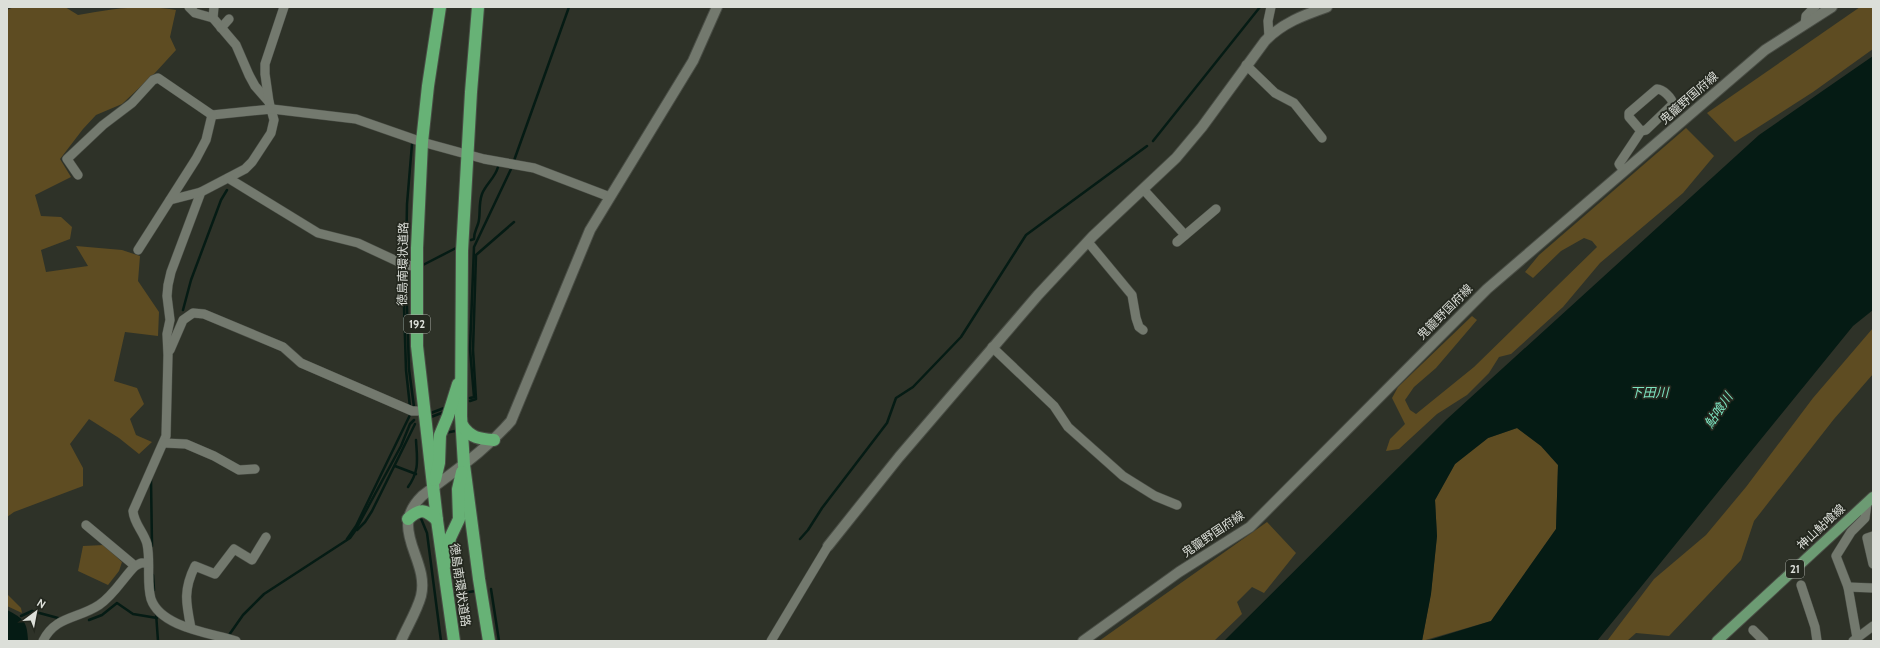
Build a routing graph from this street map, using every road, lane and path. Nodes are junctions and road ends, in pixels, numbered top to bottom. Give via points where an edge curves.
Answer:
1 (189, 7) edge
2 (214, 7) edge
3 (284, 7) edge
4 (440, 7) edge
5 (478, 7) edge
6 (717, 7) edge
7 (1270, 7) edge
8 (1327, 7) edge
9 (1815, 7) edge
10 (1832, 7) edge
11 (214, 18) junction
12 (229, 19) dead end
13 (1805, 24) junction
14 (221, 28) junction
15 (1269, 37) junction
16 (1246, 66) junction
17 (270, 105) junction
18 (212, 115) junction
19 (1641, 131) junction
20 (1322, 138) dead end
21 (422, 142) junction
22 (468, 154) junction
23 (1624, 171) junction
24 (78, 175) dead end
25 (228, 178) junction
26 (1143, 189) junction
27 (201, 192) junction
28 (610, 196) junction
29 (170, 200) junction
30 (1216, 209) dead end
31 (1185, 235) junction
32 (1088, 242) junction
33 (1177, 242) dead end
34 (138, 250) dead end
35 (417, 267) junction
36 (1143, 330) dead end
37 (992, 347) junction
38 (168, 355) junction
39 (461, 373) junction
40 (424, 411) junction
41 (462, 426) junction
42 (494, 440) junction
43 (164, 443) junction
44 (464, 465) junction
45 (255, 469) dead end
46 (433, 487) junction
47 (1870, 500) edge
48 (1177, 505) dead end
49 (408, 519) junction
50 (437, 520) junction
51 (86, 525) dead end
52 (1873, 536) edge
53 (266, 537) dead end
54 (828, 546) joint
55 (148, 563) junction
56 (1873, 564) edge
57 (135, 566) junction
58 (443, 573) junction
59 (1801, 585) dead end
60 (1848, 587) junction
61 (1873, 588) edge
62 (1873, 626) edge
63 (191, 628) junction
64 (1753, 630) dead end
65 (1855, 639) edge
66 (230, 640) edge
67 (43, 641) edge
68 (401, 641) edge
69 (454, 641) edge
70 (489, 641) edge
71 (771, 641) edge
72 (1083, 641) edge
73 (1716, 641) edge
74 (1764, 641) edge
75 (1817, 641) edge

1 - 11 street via 194,13
2 - 11 street
3 - 17 street via 265,64
4 - 21 highway, 徳島南環状道路 / 192
5 - 22 highway, 徳島南環状道路
6 - 28 street via 693,61
7 - 15 street
8 - 15 street via 1286,24
9 - 13 street via 1806,16
10 - 13 street, 鬼籠野国府線
11 - 14 street
12 - 14 street
13 - 23 street, 鬼籠野国府線 via 1765,50
14 - 17 street via 232,39 255,86
15 - 16 street
16 - 20 street via 1275,93 1294,104
16 - 26 street via 1202,127 1176,158
17 - 18 street
17 - 21 street via 356,119
17 - 25 street via 273,127 267,141 252,162
18 - 24 street via 158,78 153,80 132,104 103,125 66,160
18 - 29 street via 206,140
19 - 19 street via 1646,130 1673,104 1660,89 1657,88 1629,113 1629,117
19 - 23 street via 1619,164
21 - 22 street
21 - 35 highway, 徳島南環状道路 / 192
22 - 28 street via 484,160 534,168
22 - 39 highway, 徳島南環状道路 via 462,251
23 - 72 street, 鬼籠野国府線 via 1487,289 1250,526 1179,572
25 - 27 street
25 - 35 street via 318,232 358,243 403,264
26 - 31 street
26 - 32 street
27 - 29 street
27 - 38 street via 170,272 167,296 170,320 167,334
28 - 42 street via 590,230 511,421
29 - 34 street
30 - 31 street
31 - 33 street
32 - 36 street via 1132,295 1136,318
32 - 37 street
35 - 40 highway, 徳島南環状道路 / 192 via 417,346
37 - 48 street via 1054,406 1068,427 1122,476 1155,496
37 - 54 street via 864,498
38 - 40 street via 183,320 193,313 204,314 283,347 301,363 412,412
38 - 43 street
39 - 41 highway, 徳島南環状道路
39 - 46 highway via 440,435 439,463
40 - 46 highway, 徳島南環状道路 / 192
41 - 42 highway via 476,438
41 - 44 highway, 徳島南環状道路
42 - 44 street
43 - 45 street via 186,444 239,470
43 - 55 street via 134,511 135,522 147,544
44 - 46 street
44 - 58 highway via 458,489 459,519 450,538
44 - 70 highway, 徳島南環状道路
46 - 49 street via 413,504
46 - 50 highway, 徳島南環状道路 / 192
47 - 60 street via 1865,518 1851,532 1836,556
47 - 73 main road, 神山鮎喰線 / 21
49 - 50 highway via 415,512 421,511
49 - 68 street via 411,545 421,573 421,596
50 - 58 highway, 徳島南環状道路 / 192
51 - 57 street
52 - 56 street via 1867,538
53 - 63 street via 252,560 234,549 215,574 195,566 186,598
54 - 71 street
55 - 57 street
55 - 63 street via 151,594 156,606 170,621
57 - 67 street via 100,605 55,624
58 - 69 highway, 徳島南環状道路 / 192
59 - 75 street
60 - 61 street
60 - 65 street
62 - 65 street
63 - 66 street
64 - 74 street

